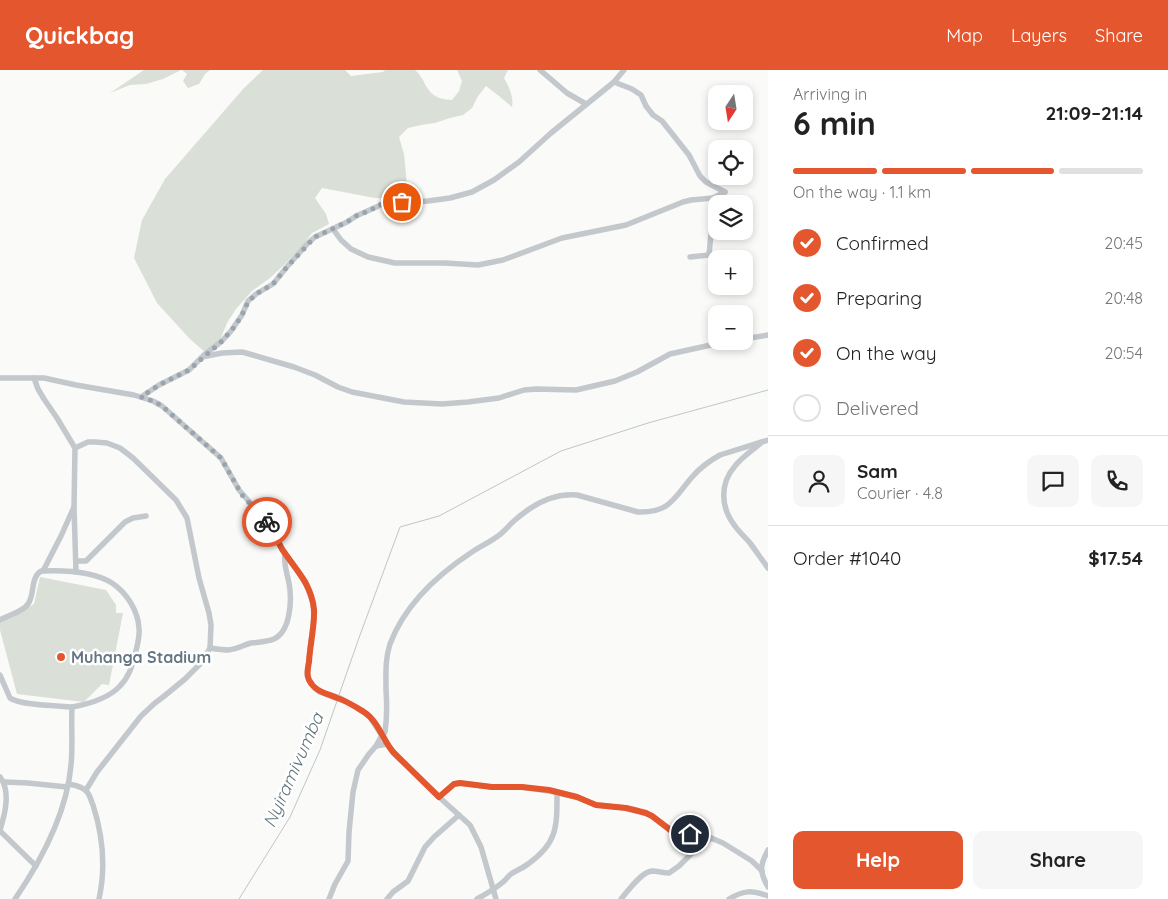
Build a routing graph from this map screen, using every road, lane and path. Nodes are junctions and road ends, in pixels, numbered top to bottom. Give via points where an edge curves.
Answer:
1 (540, 70) edge
2 (624, 70) edge
3 (614, 82) junction
4 (586, 104) junction
5 (719, 195) edge
6 (708, 198) edge
7 (333, 229) junction
8 (710, 240) edge
9 (690, 257) dead end
10 (768, 335) edge
11 (753, 338) edge
12 (708, 345) edge
13 (202, 357) junction
14 (0, 378) edge
15 (34, 378) junction
16 (141, 397) junction
17 (766, 441) edge
18 (75, 448) junction
19 (74, 507) junction
20 (146, 516) dead end
21 (284, 553) junction
22 (76, 561) junction
23 (768, 568) edge
24 (43, 571) junction
25 (76, 572) junction
26 (0, 620) edge
27 (210, 648) junction
28 (0, 675) edge
29 (72, 707) junction
30 (382, 734) junction
31 (387, 744) junction
32 (376, 746) junction
33 (2, 779) edge
34 (68, 786) junction
35 (86, 790) junction
36 (557, 792) junction
37 (439, 797) junction
38 (459, 815) junction
39 (0, 830) edge
40 (711, 838) junction
41 (768, 850) edge
42 (36, 866) junction
43 (762, 871) junction
44 (768, 886) edge
45 (493, 889) junction
46 (768, 896) edge
47 (15, 899) edge
48 (99, 899) edge
49 (330, 899) edge
50 (387, 899) edge
51 (476, 899) edge
52 (496, 899) edge
53 (621, 899) edge
54 (729, 899) edge

1 - 4 street via 567,94
2 - 3 street
3 - 4 street
3 - 5 street via 641,95 653,115 662,121 690,155 702,179 725,192
4 - 7 street via 519,162 472,192 428,201 383,204
6 - 7 street via 683,202 626,225 562,238 503,260 478,265 395,263 368,257 351,249
7 - 13 street via 315,237 273,284 256,294 231,331
8 - 9 street via 709,255
10 - 11 street
12 - 13 street via 670,354 615,381 576,390 524,390 490,400 455,403 404,402 352,392 294,367 242,352
13 - 16 street via 189,370
14 - 15 street
15 - 16 street
15 - 18 street
16 - 21 street via 162,406 221,458 242,495 270,526
17 - 23 street via 734,466 723,496 728,515
17 - 30 street via 714,458 702,466 669,505 652,511 638,512 577,495 551,497 514,520 496,538 448,570 415,600 394,636 386,658 385,732
18 - 19 street
18 - 27 street via 95,442 123,450 179,504 187,518 198,578 210,618
19 - 22 street
19 - 24 street
20 - 22 street via 125,522 86,561
21 - 27 street via 290,606 283,632 271,640 230,650
21 - 30 street via 306,582 313,603 310,680 320,692 340,698 365,713
22 - 25 street
24 - 25 street
24 - 26 street via 35,577 28,605
25 - 29 street via 101,578 119,588 136,614 139,630 133,664 121,685 98,700
27 - 35 street via 198,667 131,727
28 - 29 street via 13,700
29 - 34 street
30 - 31 street
30 - 32 street
31 - 32 street
31 - 37 street
32 - 49 street via 358,770 353,792 348,861
33 - 34 street
33 - 39 street via 6,807
34 - 35 street
34 - 42 street
35 - 48 street via 101,840 103,874
36 - 37 street via 460,783
36 - 40 street via 596,805 636,810 652,816 673,832
36 - 45 street via 558,816 547,846 530,863
37 - 38 street
38 - 45 street via 470,825 480,842
38 - 50 street via 434,837 408,881
39 - 42 street
40 - 43 street via 732,848
40 - 53 street via 669,873 646,873
41 - 43 street via 762,861
42 - 47 street
43 - 44 street
45 - 51 street
45 - 52 street
46 - 54 street via 746,891

